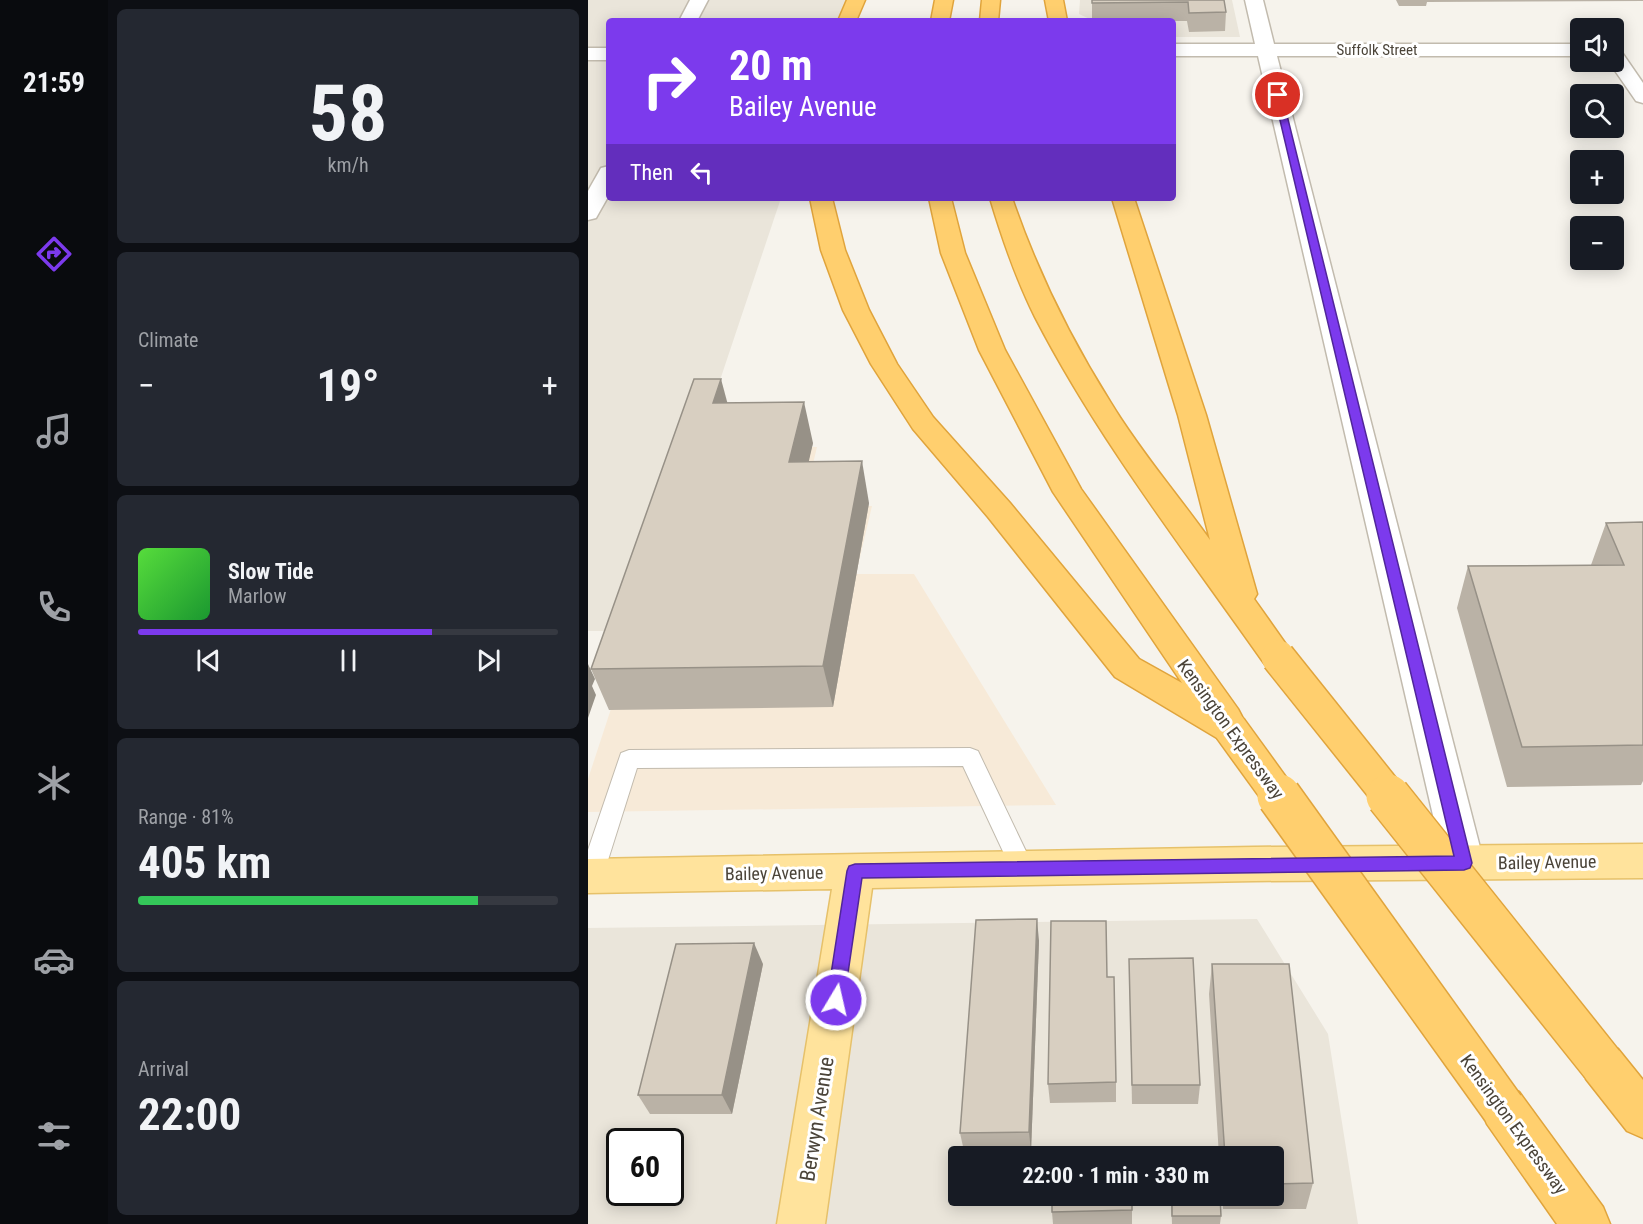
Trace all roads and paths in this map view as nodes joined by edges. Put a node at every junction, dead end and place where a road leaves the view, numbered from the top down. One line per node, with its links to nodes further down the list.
1 (699, 0): 5 (street)
2 (856, 0): 6 (highway)
3 (1054, 0): 7 (highway)
4 (1254, 0): 8 (street)
5 (690, 18)
6 (848, 18)
7 (1057, 18)
8 (1267, 49): 9 (street, Suffolk Street); 10 (street, Suffolk Street); 24 (street)
9 (1176, 50)
10 (1570, 50)
11 (588, 54): 12 (street)
12 (606, 54)
13 (1624, 69): 14 (street)
14 (1643, 97)
15 (606, 179): 20 (street)
16 (822, 201): 22 (highway)
17 (941, 201): 22 (highway, Kensington Expressway)
18 (1002, 201): 21 (highway)
19 (1124, 201): 21 (highway)
20 (588, 213)
21 (1246, 616): 28 (highway, bridge)
22 (1230, 728): 30 (highway, Kensington Expressway, bridge)
23 (1643, 861): 24 (main road, Bailey Avenue)
24 (1464, 863): 25 (main road, Bailey Avenue)
25 (1022, 868): 26 (main road, Bailey Avenue); 27 (lane)
26 (855, 871): 27 (main road, Bailey Avenue); 29 (main road, Berwyn Avenue)
27 (590, 876)
28 (1643, 1115)
29 (801, 1224)
30 (1586, 1224)

